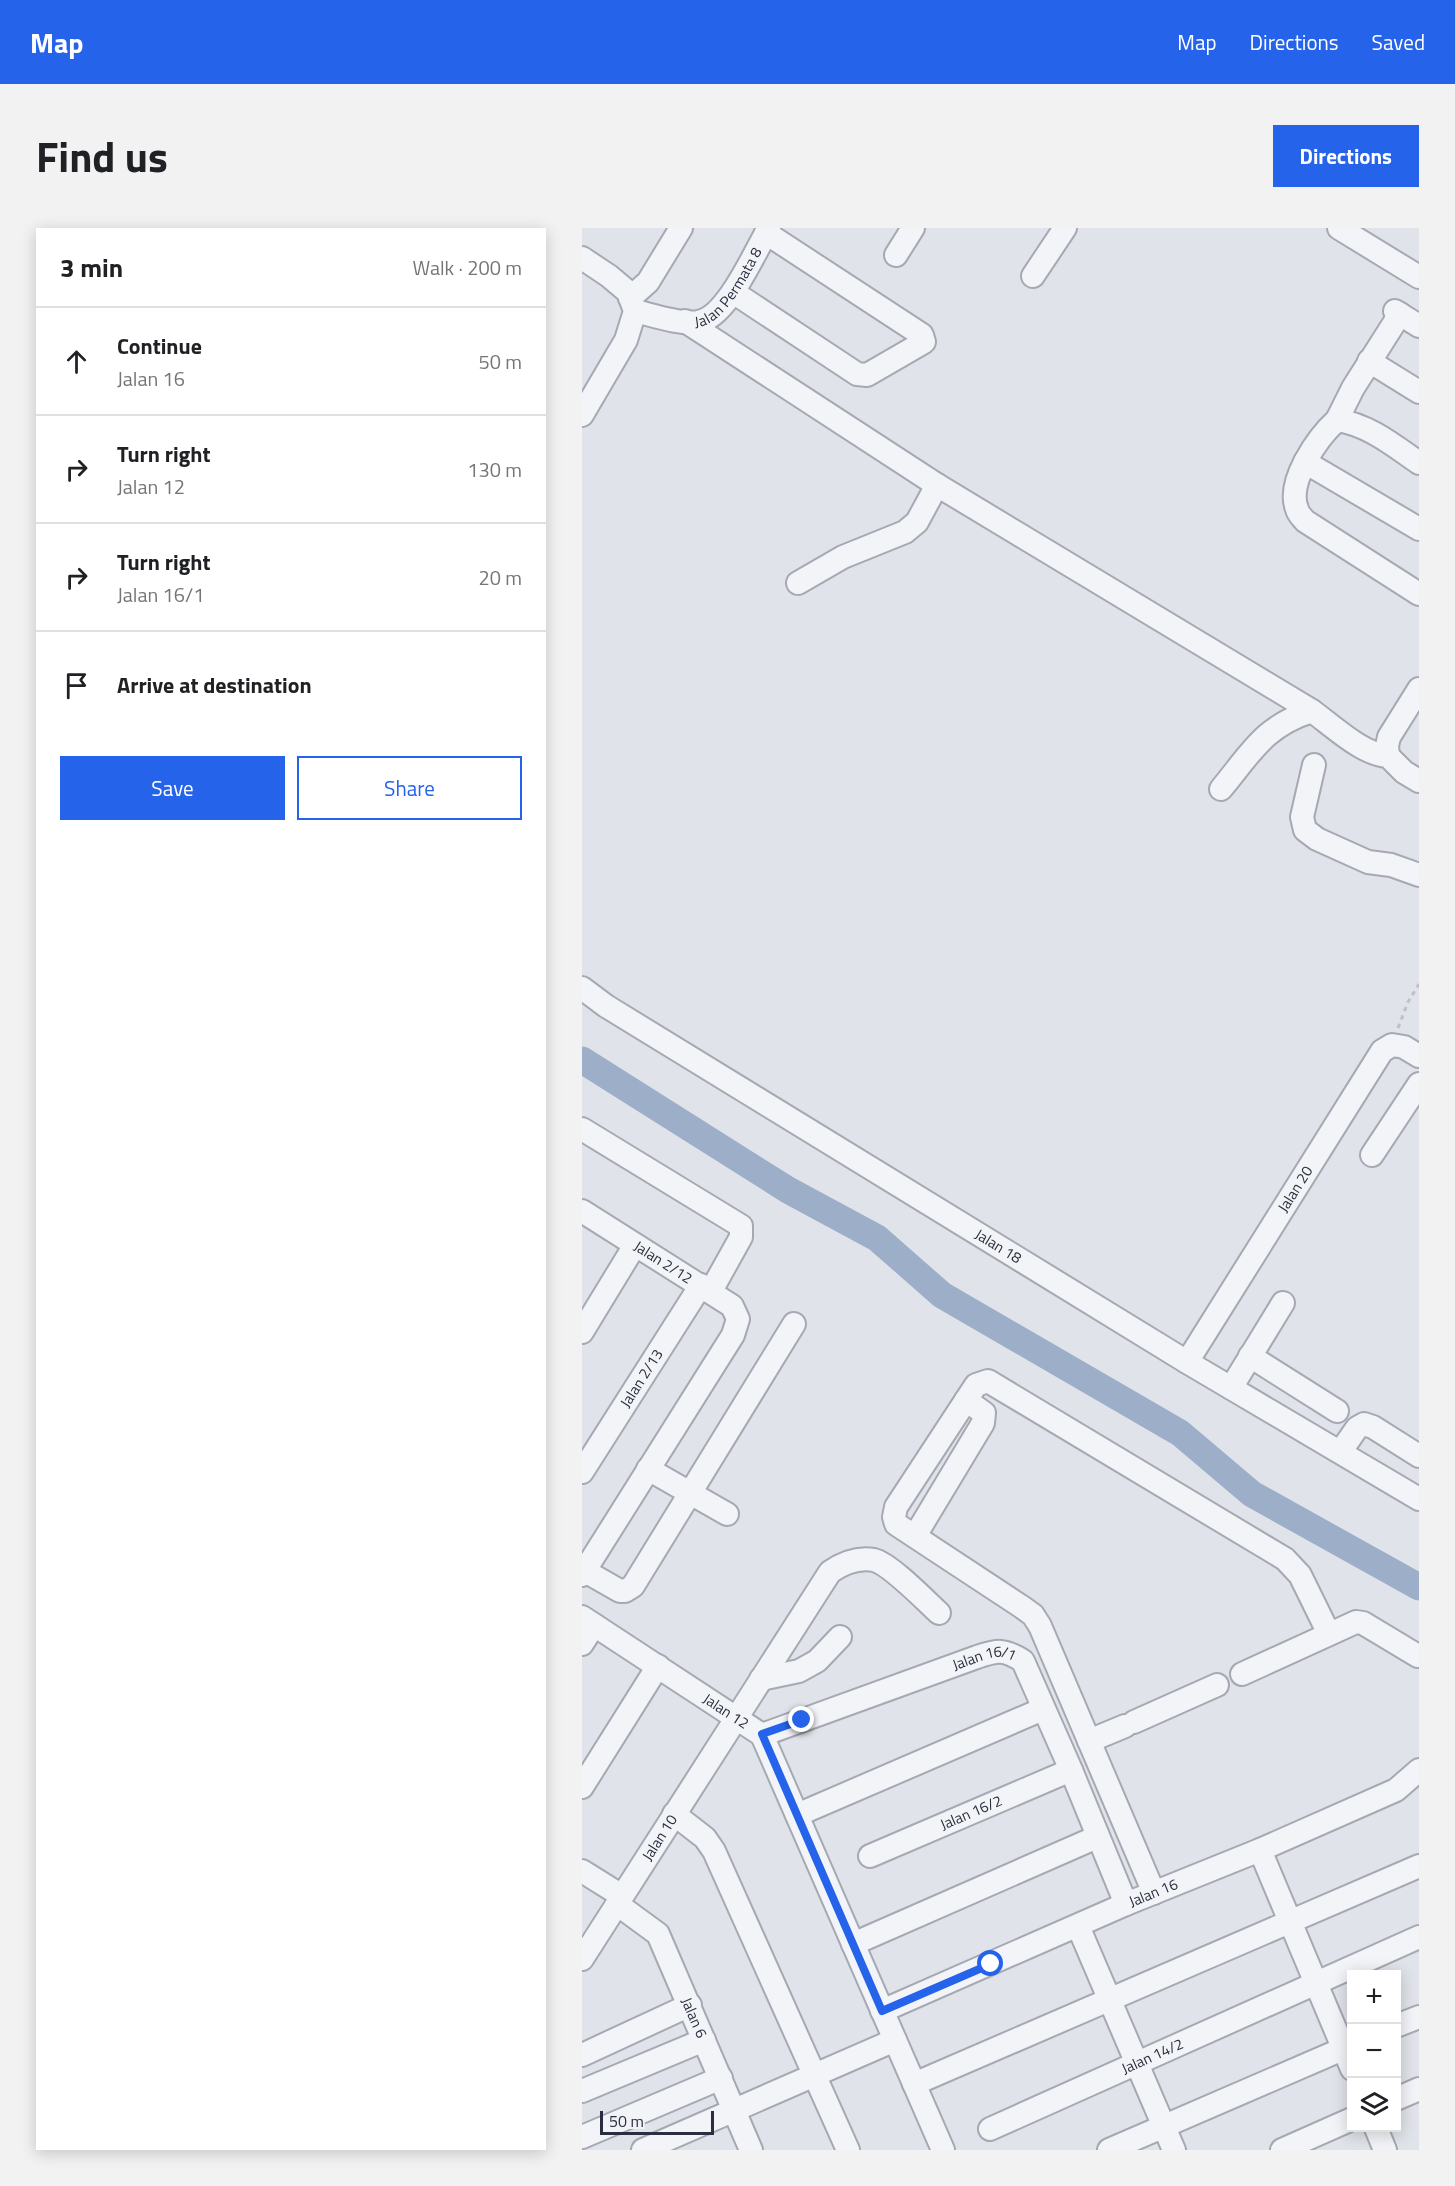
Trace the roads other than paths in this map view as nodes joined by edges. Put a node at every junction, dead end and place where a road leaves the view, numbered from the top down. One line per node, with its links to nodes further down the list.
1 (681, 228): 11 (street)
2 (914, 228): 6 (street)
3 (1065, 228): 8 (street)
4 (1340, 228): 9 (street)
5 (768, 230): 10 (street, Jalan Permata 8); 10 (street)
6 (896, 255)
7 (582, 258): 11 (street)
8 (1033, 276)
9 (1419, 277)
10 (733, 292): 12 (street, Jalan Permata 8)
11 (632, 305): 12 (street, Jalan Permata 8); 16 (street)
12 (685, 321): 20 (street)
13 (1419, 326): 14 (street)
14 (1370, 362): 15 (street); 17 (street)
15 (1419, 392)
16 (582, 416)
17 (1337, 420): 18 (street); 19 (street)
18 (1305, 462): 21 (street); 23 (street)
19 (1419, 463)
20 (937, 485): 22 (street); 25 (street)
21 (1419, 529)
22 (798, 583)
23 (1419, 594)
24 (1419, 689): 26 (street)
25 (1312, 711): 26 (street); 29 (street)
26 (1388, 756): 28 (street)
27 (1314, 765): 30 (street)
28 (1419, 781)
29 (1221, 789)
30 (1419, 875)
31 (582, 988): 43 (street, Jalan 18)
32 (1419, 1056): 43 (street, Jalan 20)
33 (1418, 1086): 35 (street)
34 (582, 1129): 38 (street, Jalan 2/13)
35 (1372, 1155)
36 (583, 1214): 37 (street, Jalan 2/12)
37 (635, 1245): 38 (street, Jalan 2/12); 41 (street)
38 (706, 1288): 49 (street, Jalan 2/12); 50 (street, Jalan 2/13)
39 (1283, 1303): 42 (street)
40 (794, 1324): 51 (street)
41 (582, 1332)
42 (1250, 1356): 44 (street); 46 (street)
43 (1187, 1362): 44 (street, Jalan 18)
44 (1231, 1388): 47 (street, Jalan 18)
45 (966, 1400): 54 (street); 54 (street); 58 (street)
46 (1337, 1411)
47 (1341, 1452): 48 (street); 52 (street, Jalan 18)
48 (1419, 1456)
49 (648, 1469): 51 (street); 55 (street)
50 (582, 1472)
51 (690, 1493): 53 (street); 55 (street)
52 (1419, 1499)
53 (727, 1514)
54 (915, 1536): 68 (street)
55 (584, 1568)
56 (939, 1613): 63 (street, Jalan 10)
57 (586, 1628): 61 (street, Jalan 12)
58 (1329, 1634): 60 (street); 62 (street)
59 (840, 1637): 63 (street)
60 (1418, 1656)
61 (658, 1666): 66 (street, Jalan 12); 71 (street)
62 (1242, 1674)
63 (761, 1679): 66 (street, Jalan 10)
64 (1217, 1685): 68 (street)
65 (1043, 1709): 67 (street, Jalan 16/1); 69 (street, Jalan 16/1); 73 (street)
66 (737, 1718): 67 (street, Jalan 12); 72 (street, Jalan 10)
67 (762, 1734): 73 (street, Jalan 12)
68 (1089, 1741): 79 (street)
69 (1071, 1770): 74 (street, Jalan 16/1); 76 (street, Jalan 16/2)
70 (1419, 1770): 75 (street, Jalan 16)
71 (582, 1787)
72 (674, 1814): 80 (street, Jalan 10); 98 (street)
73 (797, 1815): 85 (street, Jalan 12)
74 (1097, 1837): 81 (street, Jalan 16/1); 85 (street)
75 (1260, 1851): 79 (street, Jalan 16); 82 (street)
76 (870, 1856)
77 (1419, 1866): 82 (street)
78 (582, 1871): 80 (street, Jalan 6)
79 (1154, 1893): 81 (street, Jalan 16)
80 (620, 1900): 86 (street, Jalan 10); 89 (street, Jalan 6)
81 (1126, 1904): 83 (street, Jalan 16)
82 (1290, 1922): 87 (street); 88 (street)
83 (1078, 1926): 88 (street); 90 (street, Jalan 16)
84 (1419, 1937): 87 (street, Jalan 14/2)
85 (853, 1944): 90 (street, Jalan 12)
86 (582, 1959)
87 (1316, 1983): 95 (street); 97 (street, Jalan 14/2)
88 (1111, 2000): 97 (street); 100 (street)
89 (690, 2005): 93 (street, Jalan 6); 96 (street)
90 (882, 2011): 94 (street, Jalan 12)
91 (1419, 2017): 92 (street)
92 (1401, 2024)
93 (704, 2040): 99 (street, Jalan 6); 102 (street)
94 (894, 2040): 98 (street); 100 (street, Jalan 12)
95 (1347, 2047): 106 (street)
96 (582, 2055)
97 (1138, 2063): 106 (street); 107 (street, Jalan 14/2)
98 (815, 2074): 104 (street); 112 (street)
99 (721, 2078): 104 (street, Jalan 6); 109 (street)
100 (914, 2084): 113 (street, Jalan 12)
101 (1419, 2089): 103 (street)
102 (582, 2091)
103 (1401, 2097)
104 (734, 2110): 110 (street); 111 (street, Jalan 6)
105 (1347, 2121): 116 (street)
106 (1164, 2126): 114 (street); 115 (street)
107 (990, 2129)
108 (1378, 2132): 117 (street)
109 (582, 2137)
110 (644, 2150)
111 (751, 2150)
112 (848, 2150)
113 (943, 2150)
114 (1109, 2150)
115 (1174, 2150)
116 (1282, 2150)
117 (1385, 2150)

